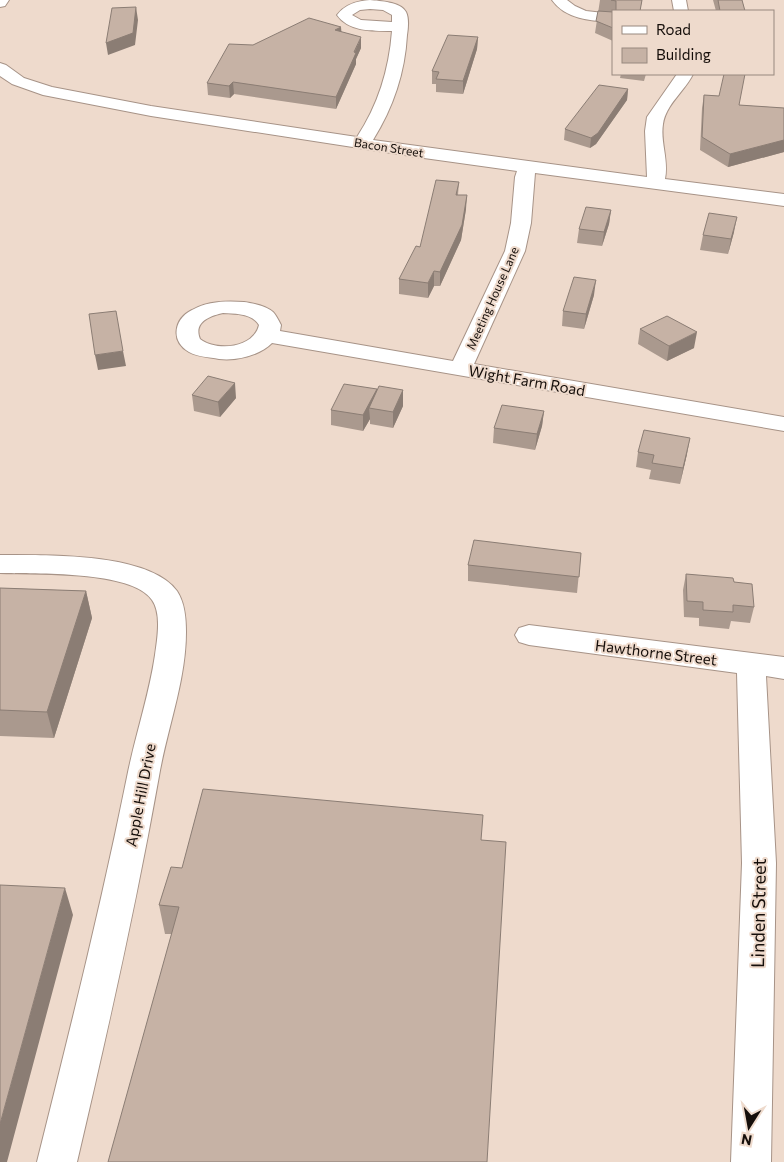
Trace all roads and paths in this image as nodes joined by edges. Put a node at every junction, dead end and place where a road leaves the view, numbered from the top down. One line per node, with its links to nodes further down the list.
1 (2, 0): 3 (street)
2 (559, 0): 4 (street)
3 (0, 3)
4 (612, 18)
5 (400, 27): 8 (street)
6 (0, 68): 8 (street, Bacon Street)
7 (684, 75): 10 (street)
8 (362, 143): 9 (street, Bacon Street)
9 (528, 167): 10 (street, Bacon Street); 13 (street, Meeting House Lane)
10 (655, 183): 11 (street, Bacon Street)
11 (784, 200)
12 (269, 336): 13 (street, Wight Farm Road)
13 (460, 369): 14 (street, Wight Farm Road)
14 (784, 424)
15 (0, 564): 19 (street, Apple Hill Drive)
16 (529, 635): 17 (street, Hawthorne Street)
17 (751, 664): 18 (street, Hawthorne Street); 20 (street, Linden Street)
18 (784, 668)
19 (57, 1162)
20 (751, 1162)

